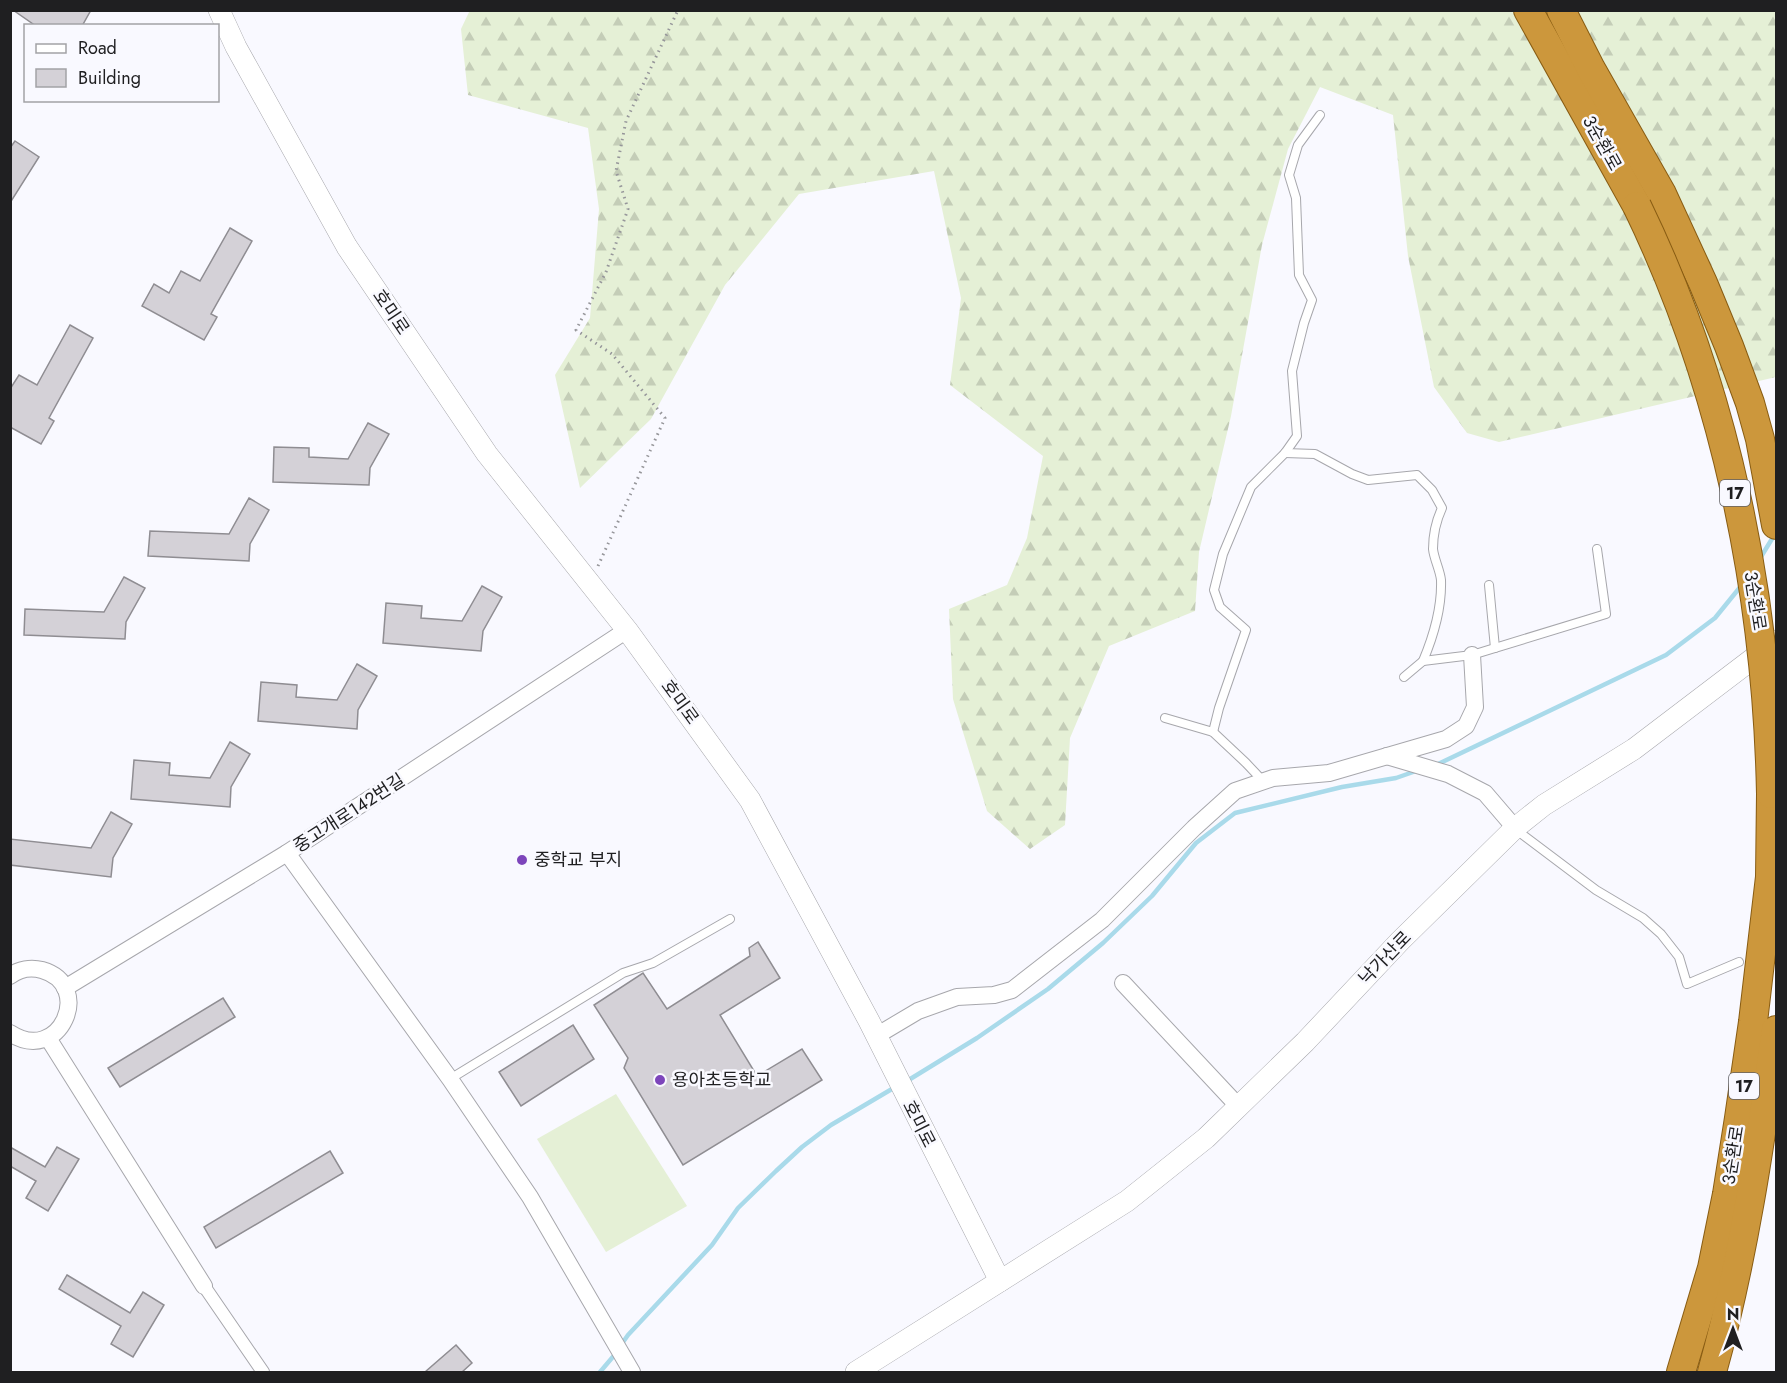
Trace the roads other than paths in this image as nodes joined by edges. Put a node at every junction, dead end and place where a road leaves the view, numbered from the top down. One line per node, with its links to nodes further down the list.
1 (219, 10): 10 (street, 호미로)
2 (1528, 10): 5 (highway, 3순환로 / 17)
3 (1561, 10): 5 (highway, 3순환로 / 17)
4 (1320, 115): 6 (lane)
5 (1649, 200): 7 (highway, 3순환로 / 17); 38 (highway, 3순환로 / 17, bridge)
6 (1285, 453): 14 (lane); 17 (lane)
7 (1776, 525)
8 (1597, 549): 12 (lane)
9 (1489, 585): 12 (lane)
10 (627, 630): 21 (street, 중고개로142번길); 29 (street, 호미로)
11 (1776, 641): 20 (street, 낙가산로)
12 (1496, 648): 13 (lane)
13 (1472, 655): 14 (lane); 18 (street)
14 (1423, 661): 15 (lane)
15 (1404, 677)
16 (1164, 718): 17 (lane)
17 (1213, 732): 19 (lane)
18 (1388, 756): 19 (street); 20 (street)
19 (1263, 782): 29 (street)
20 (1515, 828): 23 (lane); 32 (street, 낙가산로)
21 (287, 853): 26 (street, 중고개로142번길); 31 (street)
22 (730, 919): 31 (lane)
23 (1739, 962)
24 (12, 973): 26 (street)
25 (1123, 983): 32 (street)
26 (65, 988): 30 (street)
27 (1776, 1030): 39 (highway, 3순환로 / 17)
28 (10, 1033): 30 (street)
29 (876, 1036): 33 (street, 호미로)
30 (48, 1038): 34 (street)
31 (450, 1079): 35 (street)
32 (1239, 1107): 33 (street, 낙가산로)
33 (1000, 1281): 37 (street)
34 (204, 1286): 36 (street)
35 (628, 1365)
36 (263, 1372)
37 (856, 1372)
38 (1681, 1372)
39 (1712, 1372)

